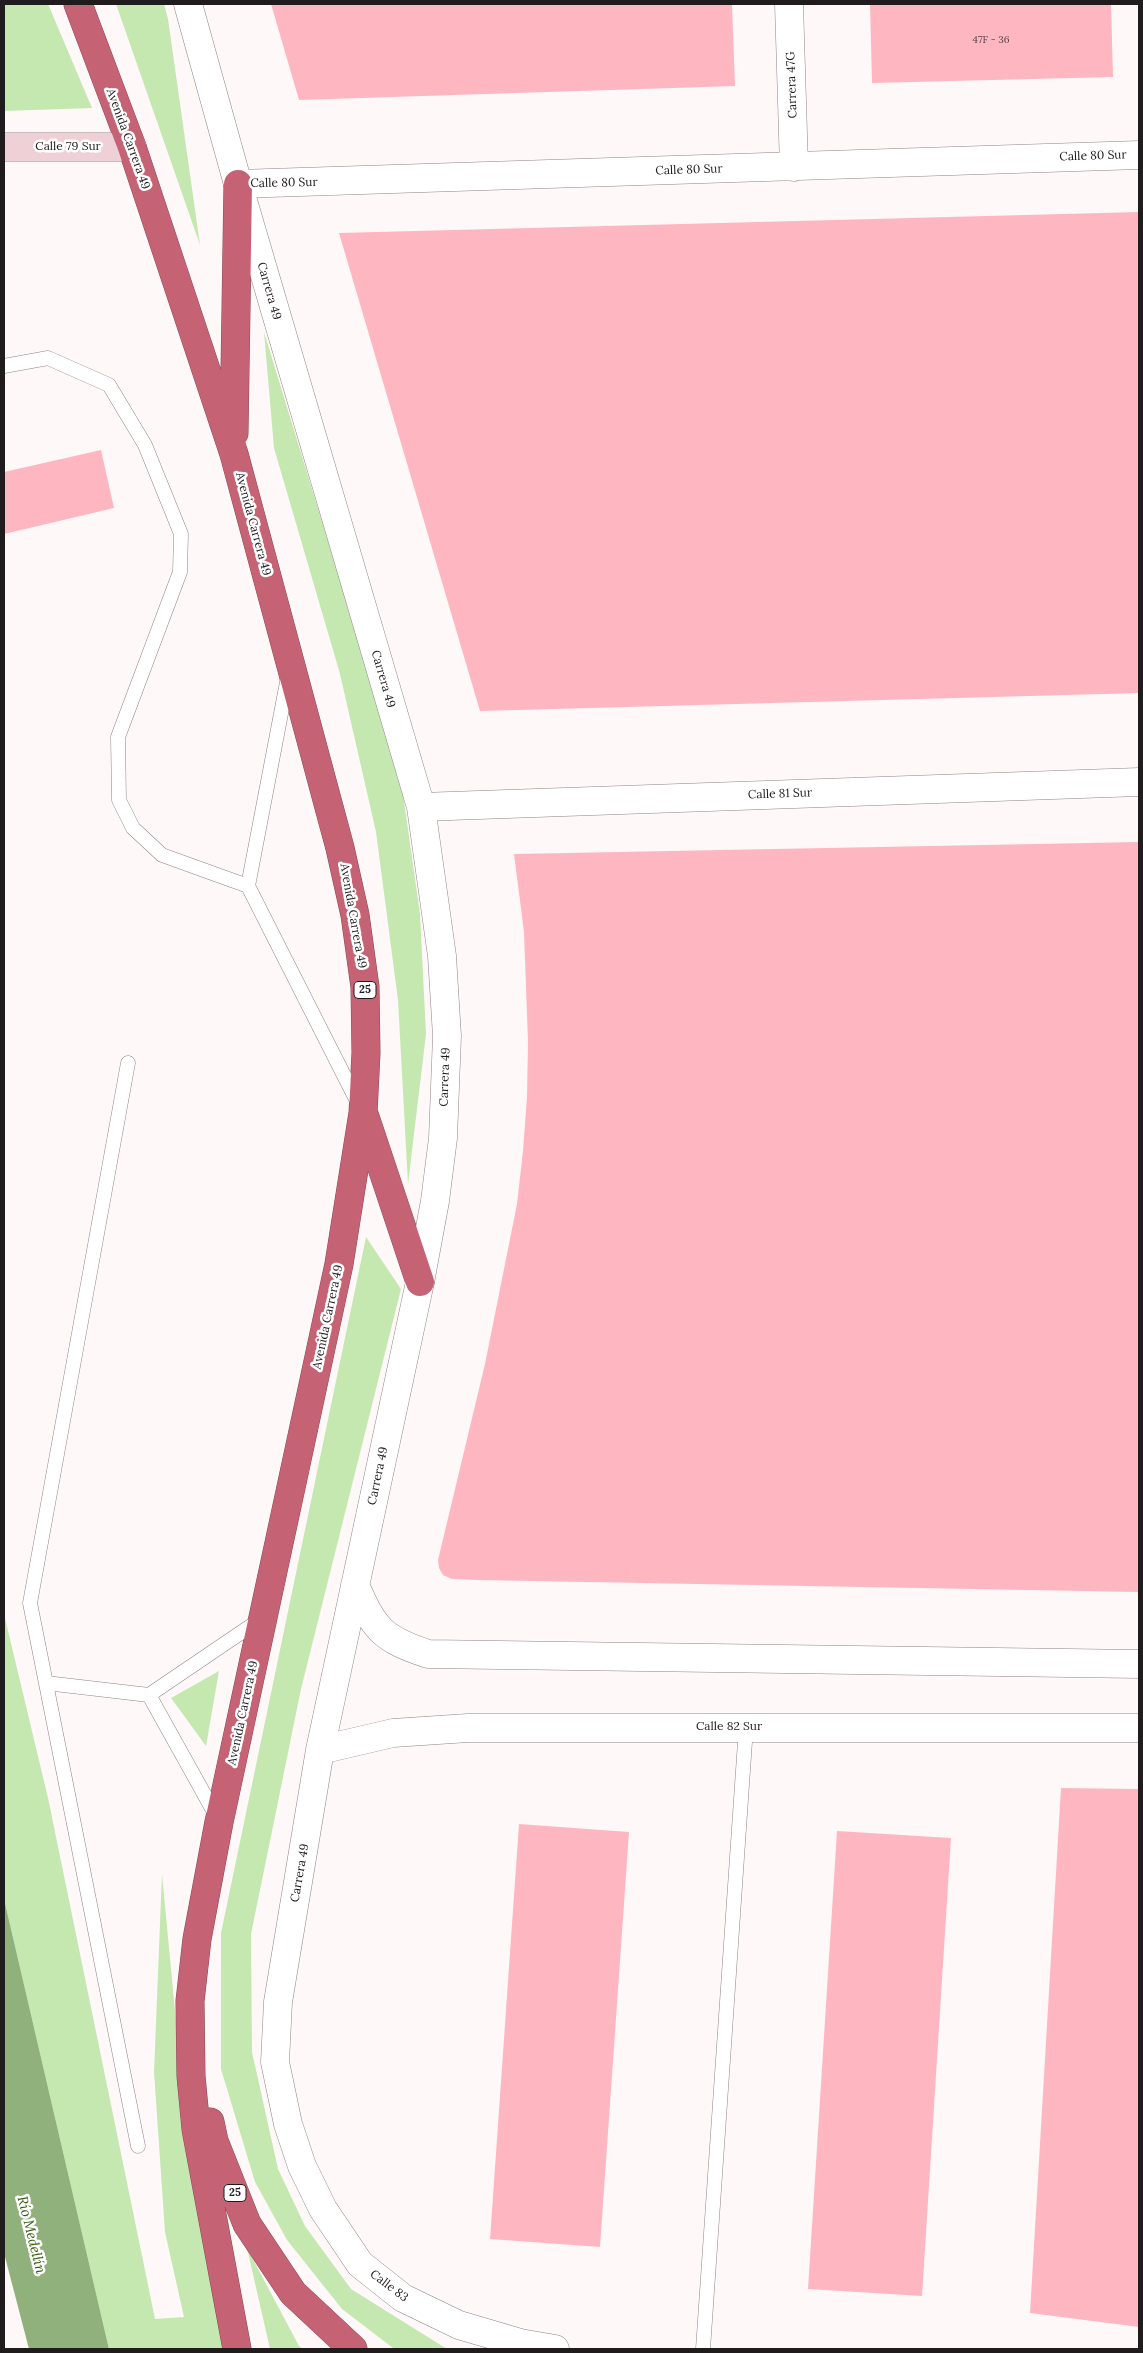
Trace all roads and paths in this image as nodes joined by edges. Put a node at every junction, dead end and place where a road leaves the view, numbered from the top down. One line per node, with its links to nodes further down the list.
1 (78, 4): 5 (highway, Avenida Carrera 49 / 25)
2 (188, 4): 8 (street, Carrera 49)
3 (789, 4): 7 (street, Carrera 47G)
4 (4, 147): 5 (street, Calle 79 Sur)
5 (132, 147): 10 (highway, Avenida Carrera 49 / 25)
6 (1139, 155): 7 (street, Calle 80 Sur)
7 (794, 167): 8 (street, Calle 80 Sur)
8 (238, 184): 10 (highway); 13 (street, Carrera 49)
9 (4, 366): 14 (lane)
10 (234, 454): 11 (highway, Avenida Carrera 49 / 25)
11 (291, 664): 14 (lane); 16 (highway, Avenida Carrera 49 / 25)
12 (1139, 782): 13 (street, Calle 81 Sur)
13 (421, 807): 17 (street, Carrera 49)
14 (248, 886): 16 (lane)
15 (128, 1063): 21 (lane)
16 (363, 1113): 17 (highway); 19 (highway, Avenida Carrera 49 / 25)
17 (420, 1282): 18 (street, Carrera 49)
18 (355, 1585): 20 (street); 25 (street, Carrera 49)
19 (263, 1617): 22 (lane); 26 (highway, Avenida Carrera 49 / 25)
20 (1139, 1664)
21 (46, 1683): 22 (lane); 28 (lane)
22 (149, 1695): 26 (lane)
23 (746, 1727): 24 (street, Calle 82 Sur); 25 (street, Calle 82 Sur); 33 (lane)
24 (1139, 1728)
25 (320, 1750): 29 (street, Carrera 49)
26 (220, 1822): 27 (highway, Avenida Carrera 49 / 25)
27 (190, 2001): 30 (highway); 31 (highway, 25)
28 (138, 2146)
29 (302, 2166): 32 (street, Calle 83)
30 (237, 2349)
31 (353, 2349)
32 (555, 2349)
33 (703, 2349)

